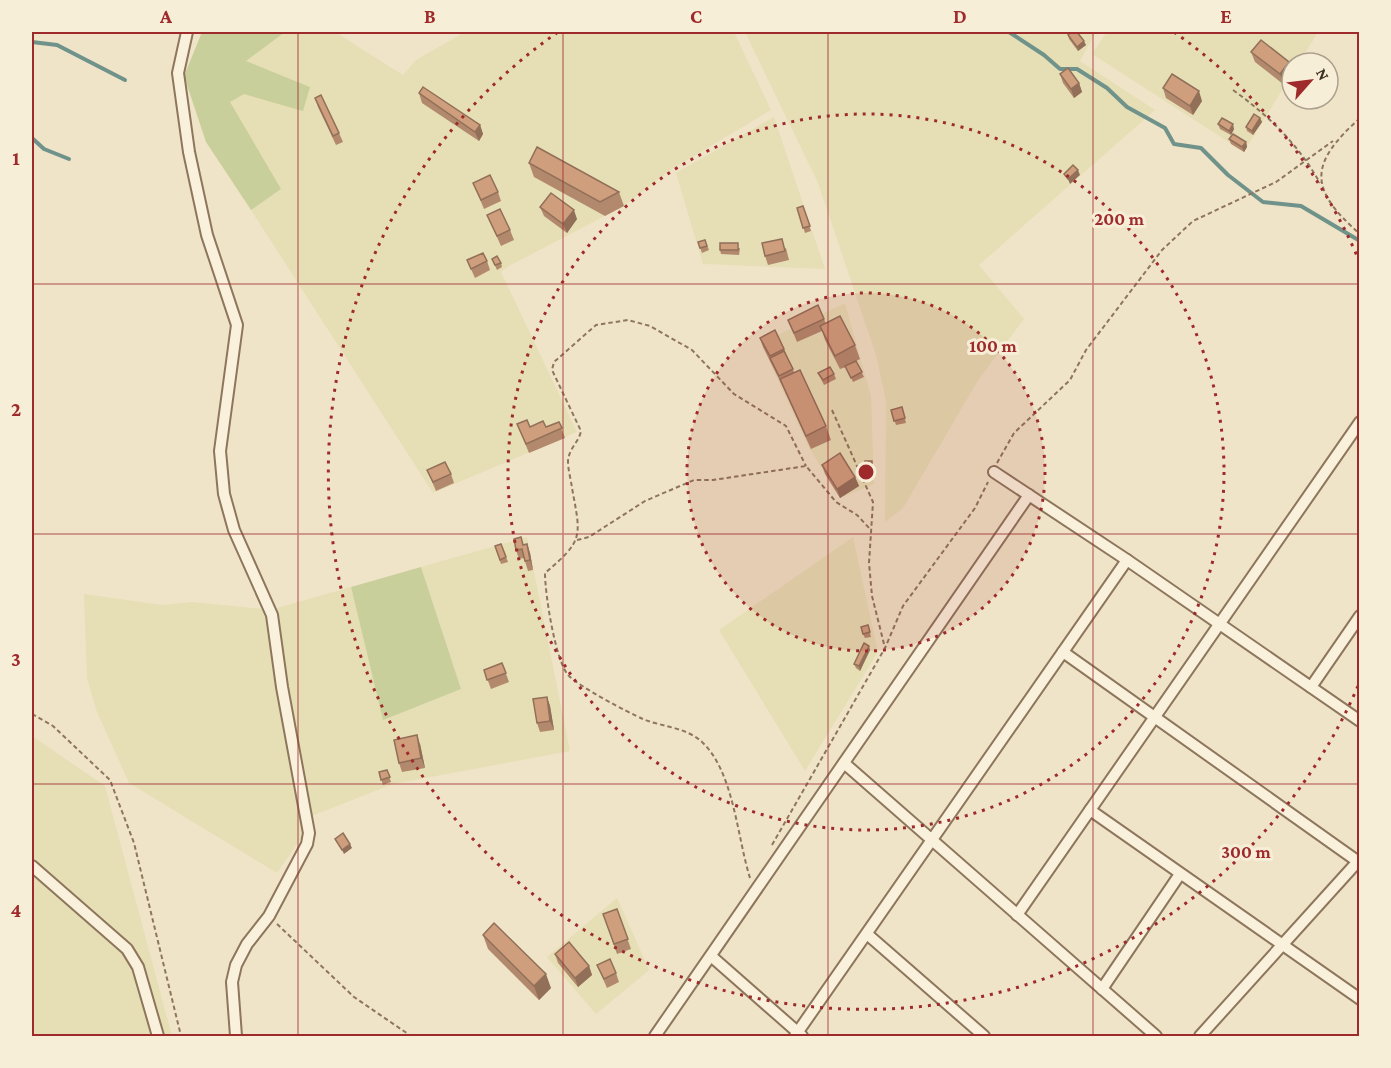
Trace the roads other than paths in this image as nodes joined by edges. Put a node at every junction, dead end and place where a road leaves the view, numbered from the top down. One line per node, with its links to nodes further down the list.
1 (187, 32): 26 (street)
2 (1359, 422): 7 (street)
3 (994, 472): 4 (street)
4 (1029, 495): 5 (street); 12 (street)
5 (1127, 560): 7 (street); 8 (street)
6 (1359, 616): 9 (street)
7 (1219, 624): 9 (street); 10 (street)
8 (1063, 652): 10 (street); 14 (street)
9 (1311, 687): 11 (street)
10 (1155, 717): 13 (street); 15 (street)
11 (1359, 721)
12 (844, 763): 14 (street); 21 (street)
13 (1090, 810): 17 (street); 18 (street)
14 (932, 840): 18 (street); 19 (street)
15 (1359, 861): 20 (street)
16 (32, 866): 25 (street)
17 (1180, 874): 20 (street); 22 (street)
18 (1017, 915): 22 (street)
19 (867, 934): 24 (street); 28 (street)
20 (1282, 945): 23 (street); 30 (street)
21 (711, 956): 24 (street); 27 (street)
22 (1102, 990): 29 (street)
23 (1359, 999)
24 (798, 1035)
25 (158, 1036)
26 (236, 1036)
27 (655, 1036)
28 (984, 1036)
29 (1155, 1036)
30 (1200, 1036)

